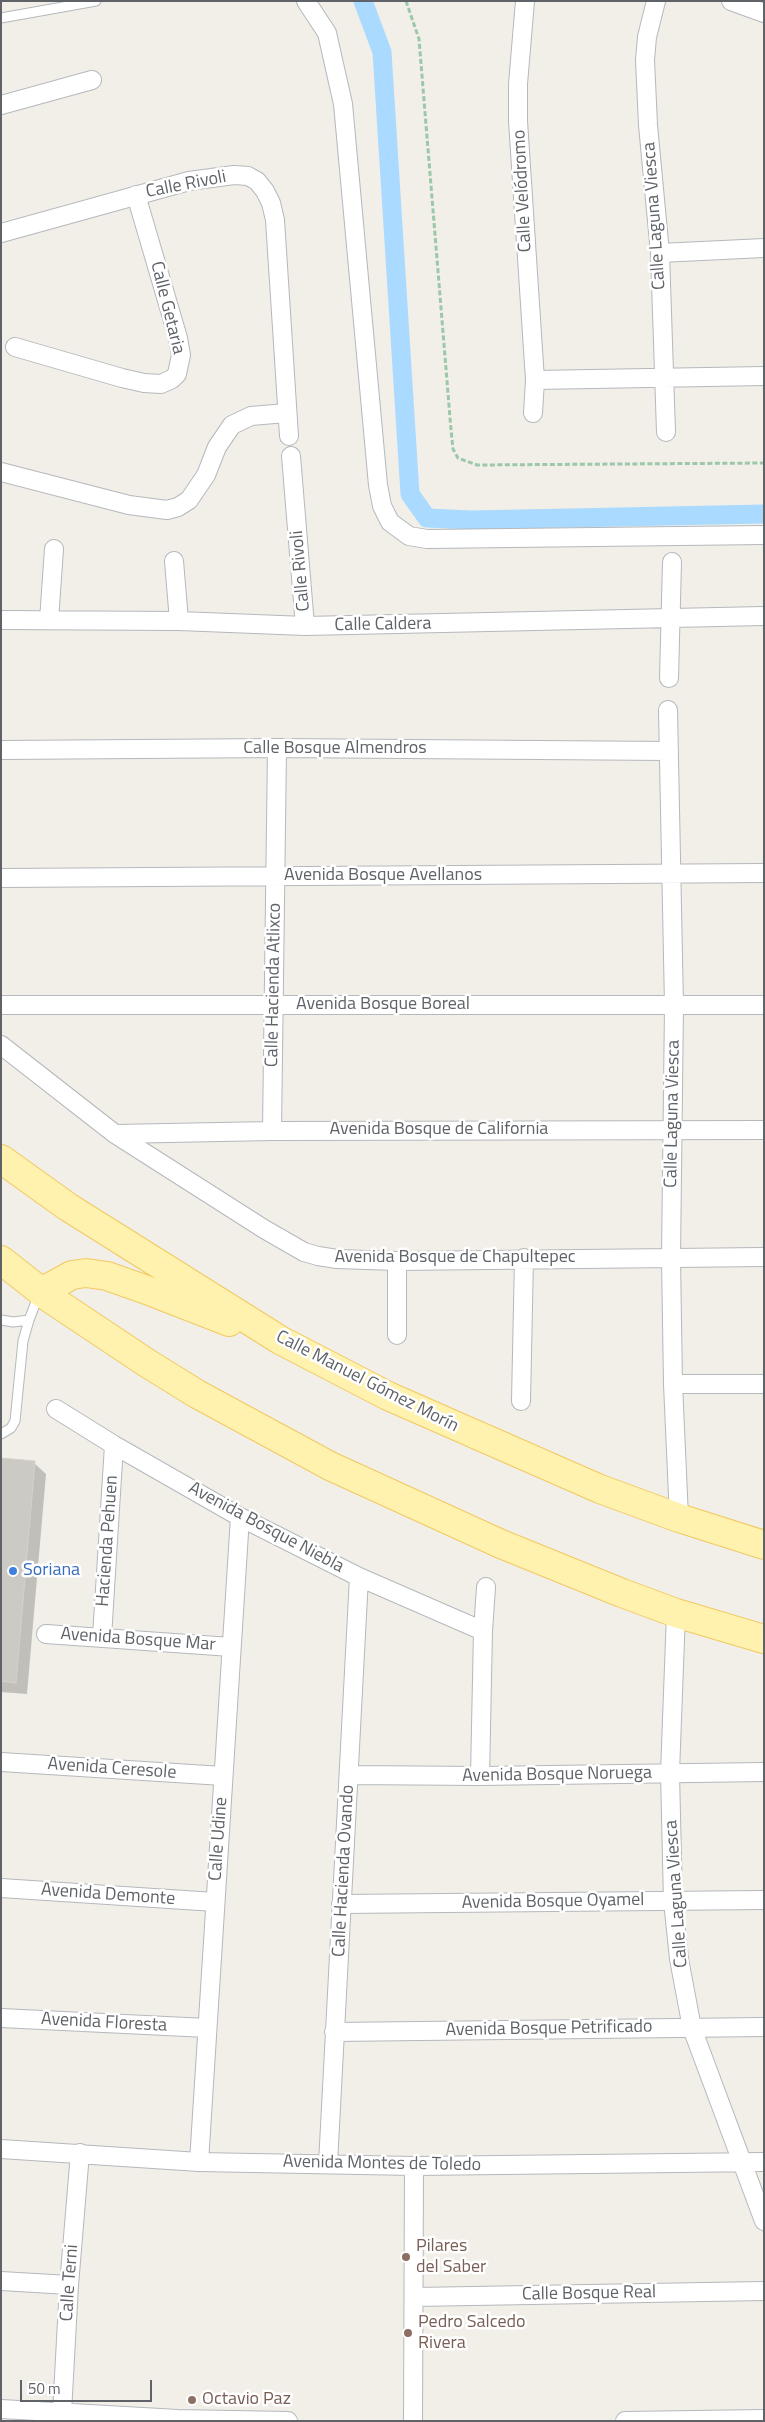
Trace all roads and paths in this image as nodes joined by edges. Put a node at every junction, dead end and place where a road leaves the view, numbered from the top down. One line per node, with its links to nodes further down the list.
1 (96, 1): 8 (lane)
2 (306, 1): 26 (street)
3 (406, 1): 24 (path)
4 (525, 1): 18 (street, Calle Velódromo)
5 (656, 1): 14 (street, Calle Laguna Viesca)
6 (731, 1): 7 (street)
7 (764, 13)
8 (1, 18)
9 (92, 80): 10 (street)
10 (1, 105)
11 (136, 195): 12 (street, Calle Rivoli); 15 (street, Calle Getaria); 19 (street, Calle Rivoli)
12 (1, 232)
13 (764, 248): 14 (street)
14 (660, 253): 17 (street, Calle Laguna Viesca)
15 (15, 347)
16 (764, 376): 17 (street)
17 (664, 379): 18 (street); 21 (street, Calle Laguna Viesca)
18 (535, 380): 20 (street, Calle Velódromo)
19 (286, 413): 22 (street, Calle Rivoli); 25 (street)
20 (533, 413)
21 (666, 432)
22 (289, 436)
23 (291, 456): 35 (street, Calle Rivoli)
24 (764, 463)
25 (1, 472)
26 (764, 535)
27 (54, 549): 32 (street)
28 (174, 561): 34 (street)
29 (672, 562): 33 (street)
30 (764, 616): 33 (street, Calle Caldera)
31 (1, 620): 32 (street, Calle Caldera)
32 (50, 620): 34 (street, Calle Caldera)
33 (671, 620): 35 (street, Calle Caldera); 36 (street)
34 (179, 621): 35 (street, Calle Caldera)
35 (305, 626)
36 (669, 678)
37 (668, 710): 40 (street, Calle Laguna Viesca)
38 (277, 748): 39 (street, Calle Bosque Almendros); 40 (street, Calle Bosque Almendros); 43 (street, Calle Hacienda Atlixco)
39 (1, 750)
40 (669, 751): 42 (street, Calle Laguna Viesca)
41 (764, 873): 42 (street, Avenida Bosque Avellanos)
42 (672, 874): 43 (street, Avenida Bosque Avellanos); 48 (street, Calle Laguna Viesca)
43 (276, 877): 44 (street, Avenida Bosque Avellanos); 46 (street, Calle Hacienda Atlixco)
44 (1, 878)
45 (1, 1005): 46 (street, Avenida Bosque Boreal)
46 (274, 1005): 48 (street, Avenida Bosque Boreal); 52 (street, Calle Hacienda Atlixco)
47 (764, 1005): 48 (street, Avenida Bosque Boreal)
48 (674, 1006): 50 (street, Calle Laguna Viesca)
49 (1, 1045): 53 (street, Avenida Bosque de Chapultepec)
50 (674, 1129): 51 (street, Avenida Bosque de California); 52 (street, Avenida Bosque de California); 57 (street, Calle Laguna Viesca)
51 (764, 1130)
52 (272, 1131): 53 (street, Avenida Bosque de California)
53 (115, 1134): 59 (street, Avenida Bosque de Chapultepec)
54 (1, 1159): 64 (main road, Calle Manuel Gómez Morín)
55 (764, 1257): 57 (street, Avenida Bosque de Chapultepec)
56 (524, 1258): 57 (street, Avenida Bosque de Chapultepec); 59 (street, Avenida Bosque de Chapultepec); 67 (street)
57 (671, 1258): 65 (street, Calle Laguna Viesca)
58 (1, 1260): 60 (main road)
59 (397, 1261): 63 (street)
60 (41, 1292): 62 (lane); 64 (main road); 76 (main road)
61 (1, 1320): 62 (lane)
62 (29, 1320): 69 (lane)
63 (397, 1335)
64 (280, 1340): 72 (main road, Calle Manuel Gómez Morín)
65 (673, 1384): 66 (street); 72 (street, Calle Laguna Viesca)
66 (764, 1384)
67 (521, 1401)
68 (56, 1409): 70 (street, Avenida Bosque Niebla)
69 (1, 1434)
70 (114, 1445): 71 (street, Avenida Bosque Niebla); 79 (street, Hacienda Pehuen)
71 (240, 1517): 74 (street, Avenida Bosque Niebla); 81 (street, Calle Udine)
72 (679, 1518): 73 (main road, Calle Manuel Gómez Morín)
73 (764, 1545)
74 (359, 1577): 77 (street, Avenida Bosque Niebla); 85 (street, Calle Hacienda Ovando)
75 (486, 1587): 77 (street)
76 (676, 1613): 80 (main road); 84 (street, Calle Laguna Viesca)
77 (483, 1631): 87 (street)
78 (46, 1634): 79 (street, Avenida Bosque Mar)
79 (102, 1637): 81 (street, Avenida Bosque Mar)
80 (764, 1639)
81 (230, 1647): 86 (street, Calle Udine)
82 (1, 1762): 86 (street, Avenida Ceresole)
83 (764, 1772): 84 (street, Avenida Bosque Noruega)
84 (670, 1773): 87 (street, Avenida Bosque Noruega); 90 (street, Calle Laguna Viesca)
85 (350, 1775): 87 (street, Avenida Bosque Noruega); 92 (street, Calle Hacienda Ovando)
86 (223, 1776): 91 (street, Calle Udine)
87 (480, 1776)
88 (1, 1888): 91 (street, Avenida Demonte)
89 (764, 1900): 90 (street, Avenida Bosque Oyamel)
90 (674, 1901): 92 (street, Avenida Bosque Oyamel); 96 (street, Calle Laguna Viesca)
91 (215, 1902): 95 (street, Calle Udine)
92 (341, 1904): 97 (street, Calle Hacienda Ovando)
93 (1, 2018): 95 (street, Avenida Floresta)
94 (764, 2027): 96 (street, Avenida Bosque Petrificado)
95 (207, 2028): 100 (street, Calle Udine)
96 (692, 2028): 97 (street, Avenida Bosque Petrificado); 101 (street, Calle Laguna Viesca)
97 (334, 2032): 103 (street, Calle Hacienda Ovando)
98 (1, 2149): 99 (street, Avenida Montes de Toledo)
99 (80, 2153): 100 (street, Avenida Montes de Toledo); 107 (street, Calle Terni)
100 (199, 2162): 103 (street, Avenida Montes de Toledo)
101 (742, 2162): 102 (street, Avenida Montes de Toledo); 104 (street, Avenida Montes de Toledo); 105 (street, Calle Laguna Viesca)
102 (764, 2162)
103 (328, 2164): 104 (street, Avenida Montes de Toledo)
104 (414, 2166): 109 (street)
105 (764, 2221)
106 (1, 2281): 107 (street)
107 (69, 2285): 111 (street, Calle Terni)
108 (764, 2291): 109 (street, Calle Bosque Real)
109 (415, 2297): 115 (street)
110 (1, 2408): 111 (street)
111 (62, 2413): 113 (street)
112 (764, 2419): 116 (street)
113 (178, 2420): 114 (street)
114 (288, 2421)
115 (413, 2421)
116 (625, 2421)

